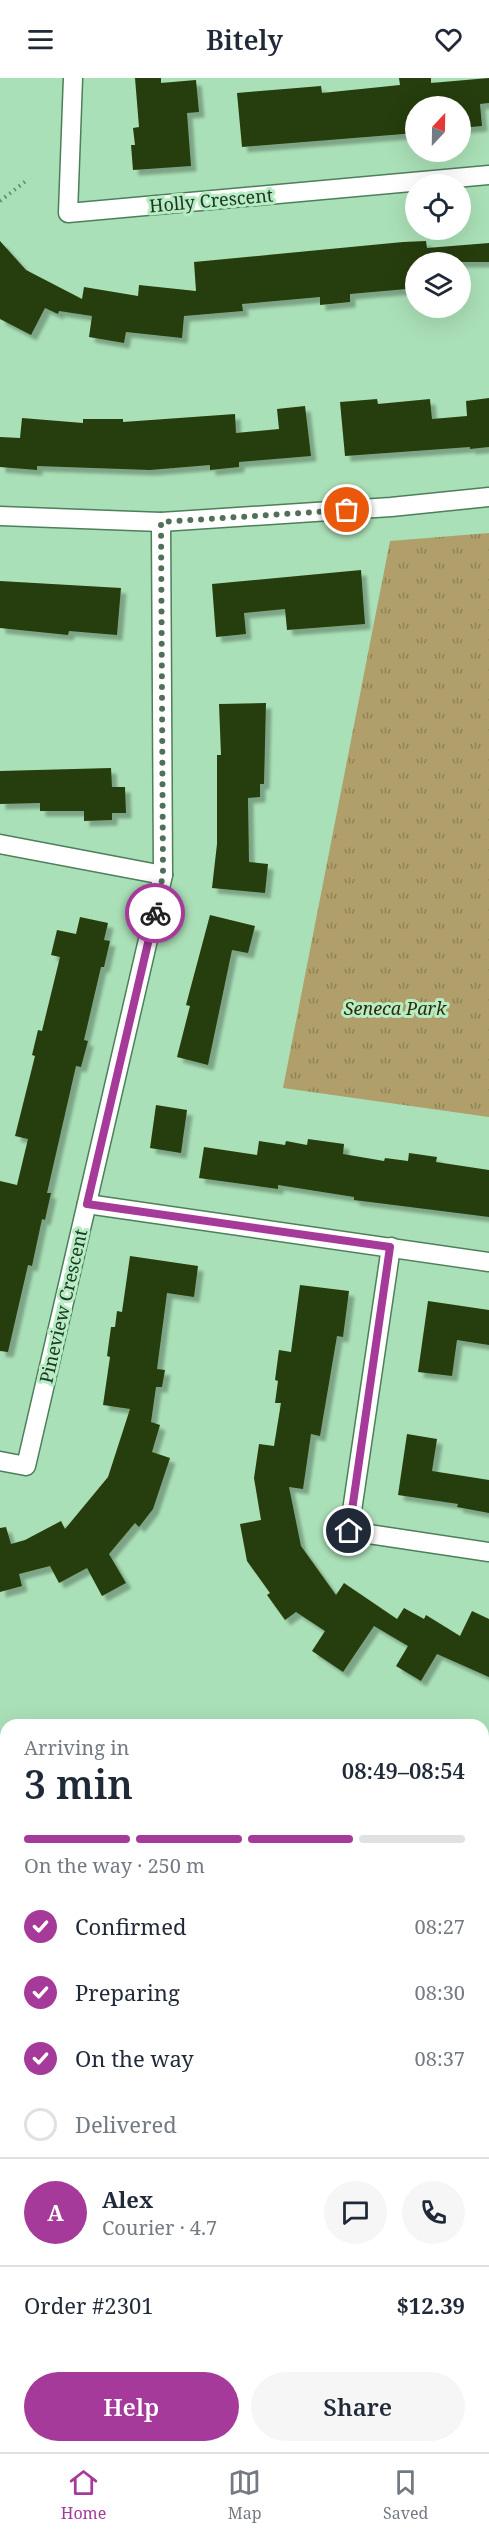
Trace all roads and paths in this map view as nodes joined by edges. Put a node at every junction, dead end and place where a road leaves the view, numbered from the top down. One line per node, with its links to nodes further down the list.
1 (73, 78): 2 (street, Holly Crescent)
2 (489, 175)
3 (26, 181): 4 (path)
4 (0, 201)
5 (489, 497): 7 (street)
6 (0, 516): 7 (street)
7 (161, 522): 9 (street, Pineview Crescent)
8 (0, 844): 9 (street)
9 (163, 875): 10 (street, Pineview Crescent)
10 (87, 1204): 11 (street); 13 (street, Pineview Crescent)
11 (390, 1247): 12 (street); 14 (street)
12 (489, 1262)
13 (0, 1461)
14 (489, 1552)

